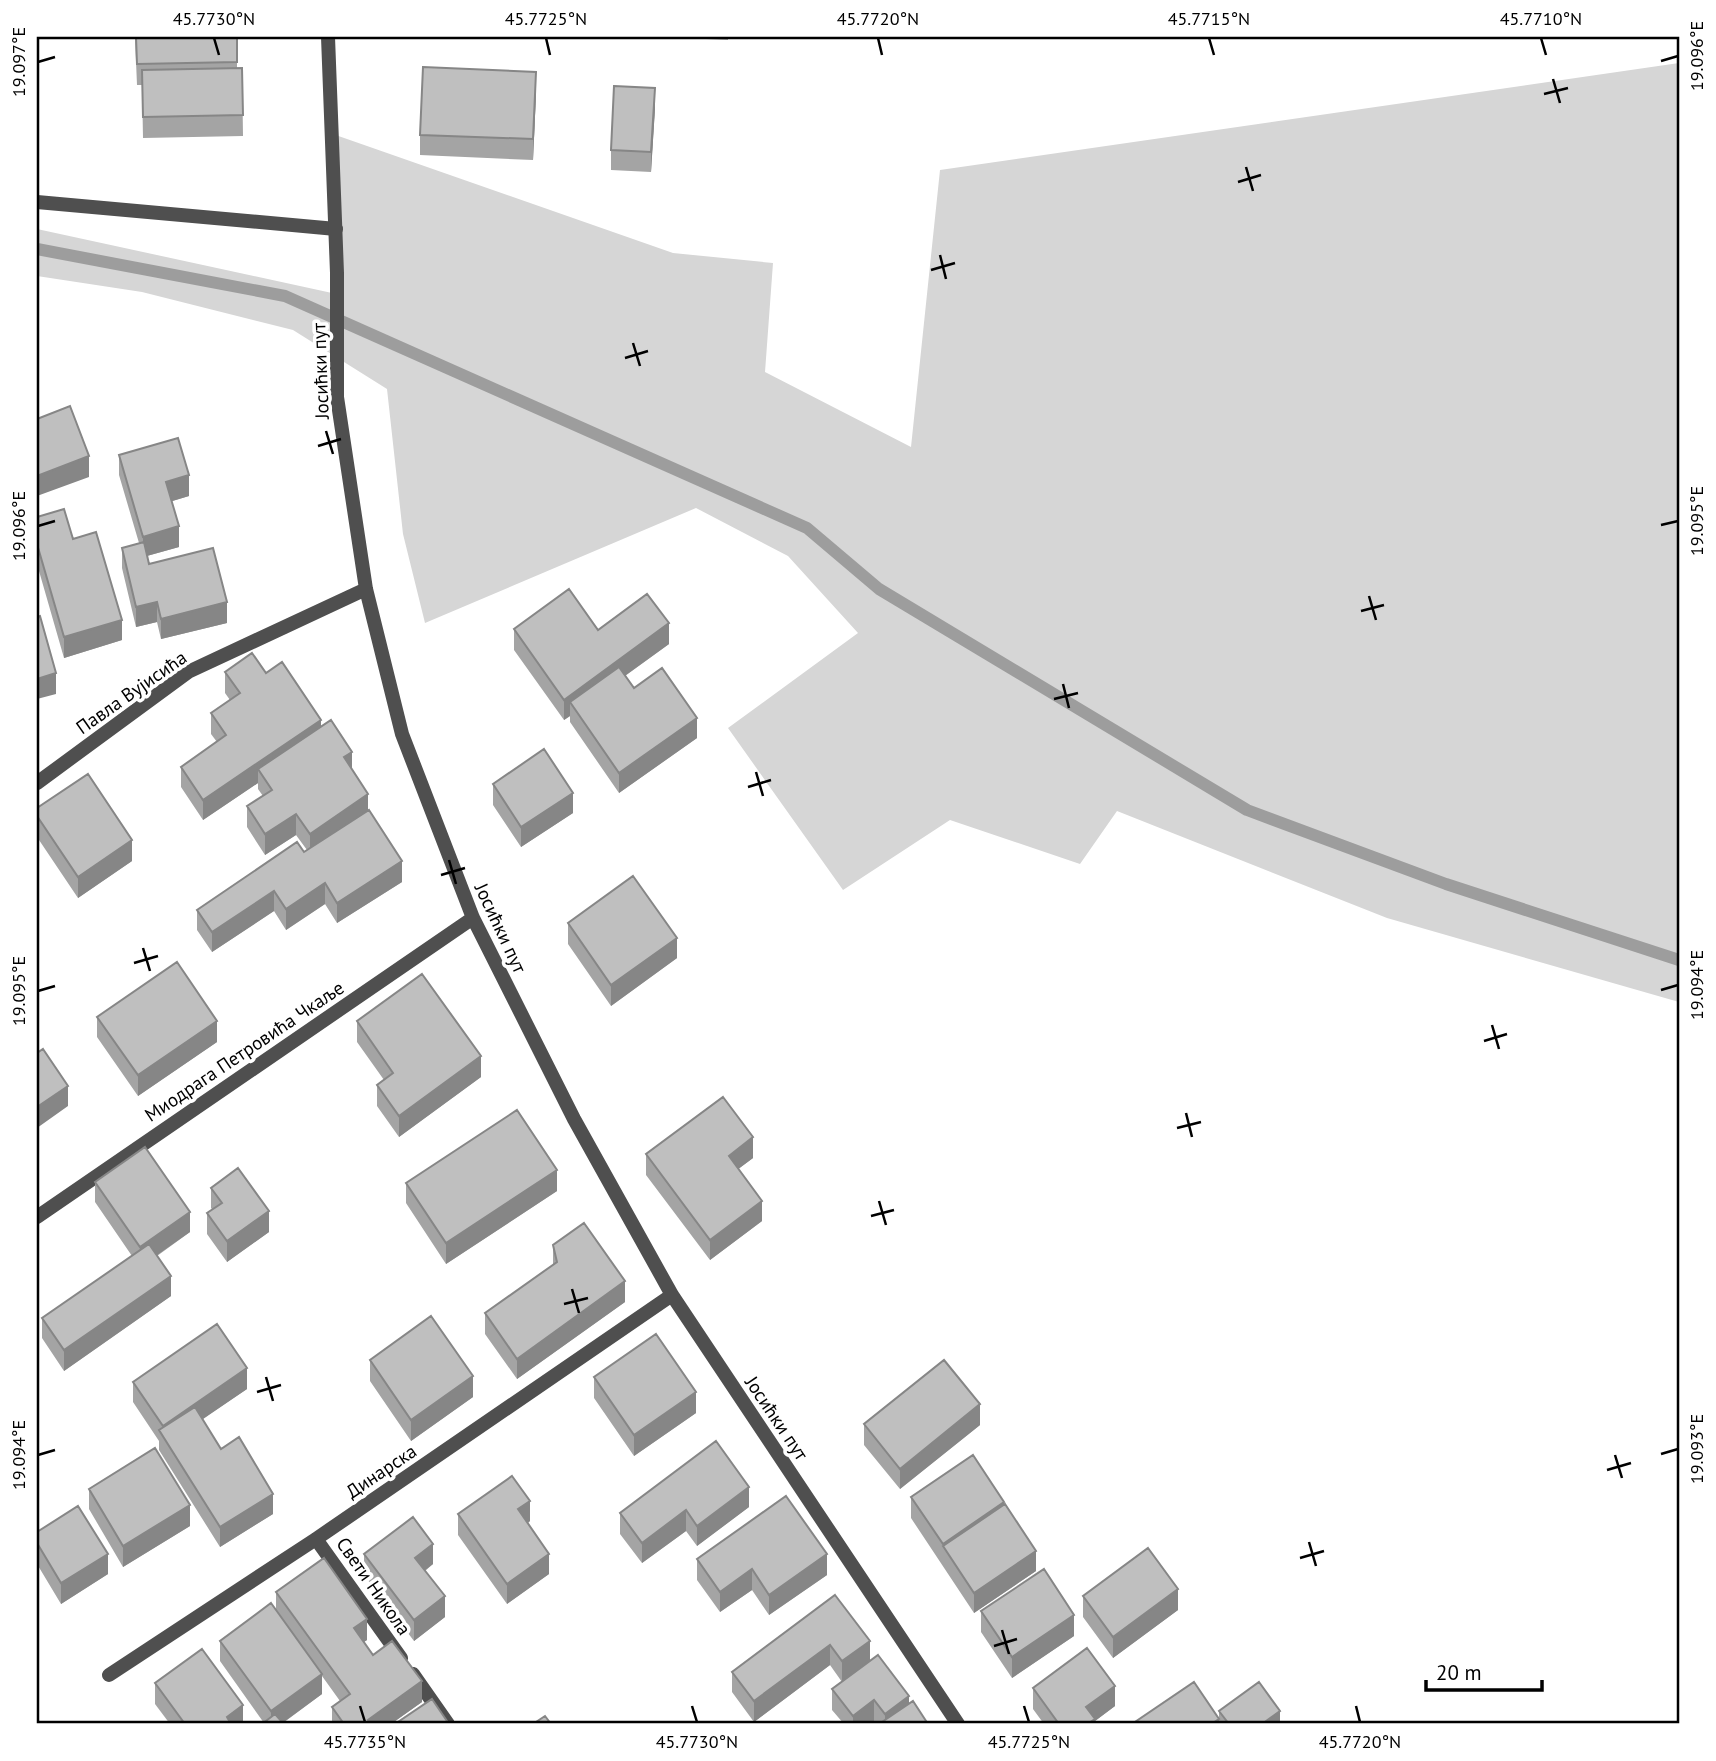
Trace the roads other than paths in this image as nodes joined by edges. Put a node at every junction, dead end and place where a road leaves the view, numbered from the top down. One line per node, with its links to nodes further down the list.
1 (328, 37): 3 (street, Јосићки пут)
2 (37, 202): 3 (street)
3 (335, 229): 4 (street, Јосићки пут)
4 (366, 589): 5 (street, Павла Вујисића); 6 (street, Јосићки пут)
5 (37, 783)
6 (472, 918): 7 (street, Миодрага Петровића Чкаље); 8 (street, Јосићки пут)
7 (37, 1217)
8 (672, 1295): 9 (street, Динарска); 12 (street, Јосићки пут)
9 (316, 1539): 10 (street, Динарска); 11 (street, Свети Никола)
10 (109, 1675)
11 (448, 1724)
12 (958, 1724)

